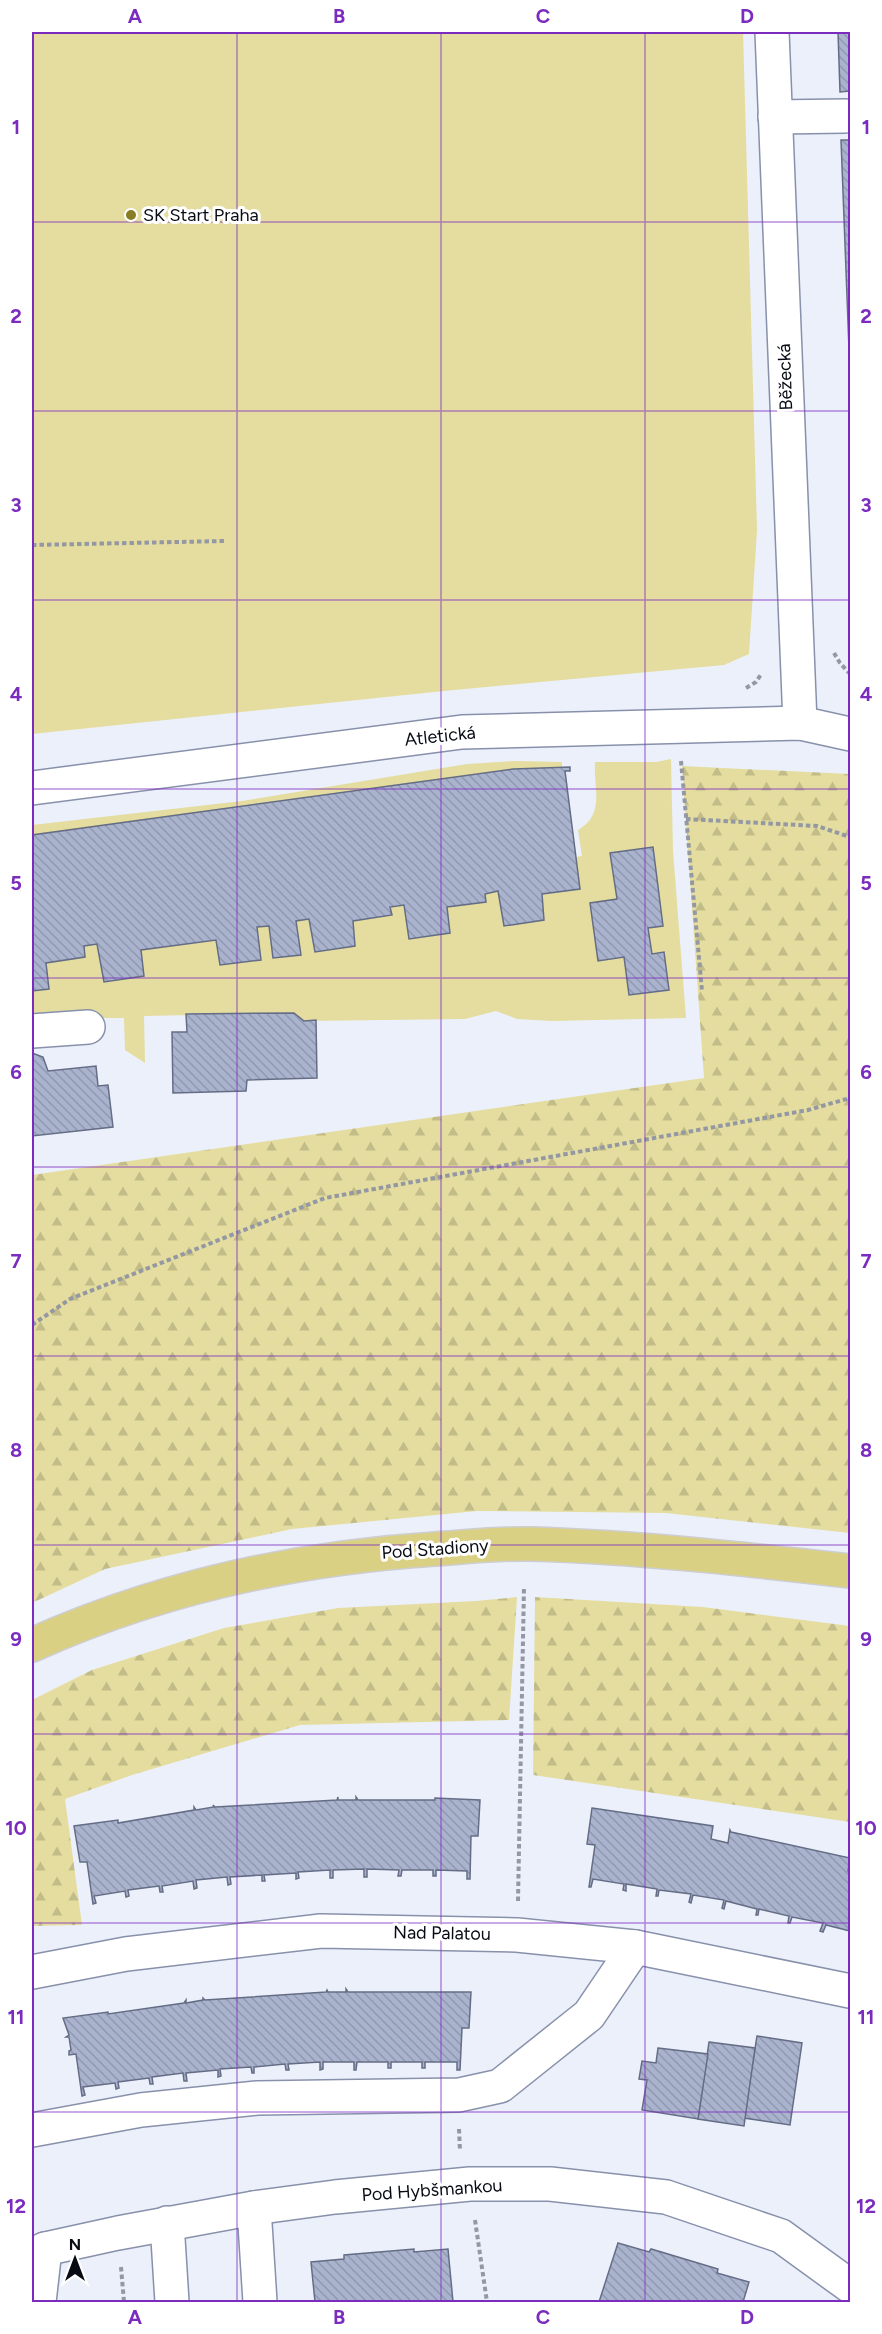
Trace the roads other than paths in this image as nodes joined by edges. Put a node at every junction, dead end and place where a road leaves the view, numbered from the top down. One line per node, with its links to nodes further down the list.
1 (772, 32): 3 (street, Běžecká)
2 (845, 116): 3 (street)
3 (775, 117): 4 (street, Běžecká)
4 (800, 723): 5 (street, Atletická); 6 (street, Atletická)
5 (850, 734)
6 (32, 788)
7 (88, 1027): 8 (street)
8 (32, 1031)
9 (850, 1571): 10 (main road, Pod Stadiony)
10 (32, 1645)
11 (635, 1947): 12 (street, Nad Palatou); 13 (street, Nad Palatou); 14 (street)
12 (32, 1972)
13 (850, 1991)
14 (32, 2130)
15 (254, 2208): 16 (street, Pod Hybšmankou); 18 (street, Pod Hybšmankou); 21 (street)
16 (167, 2223): 17 (street, Pod Hybšmankou); 20 (street)
17 (38, 2252): 19 (street)
18 (850, 2286)
19 (39, 2302)
20 (172, 2302)
21 (260, 2302)

